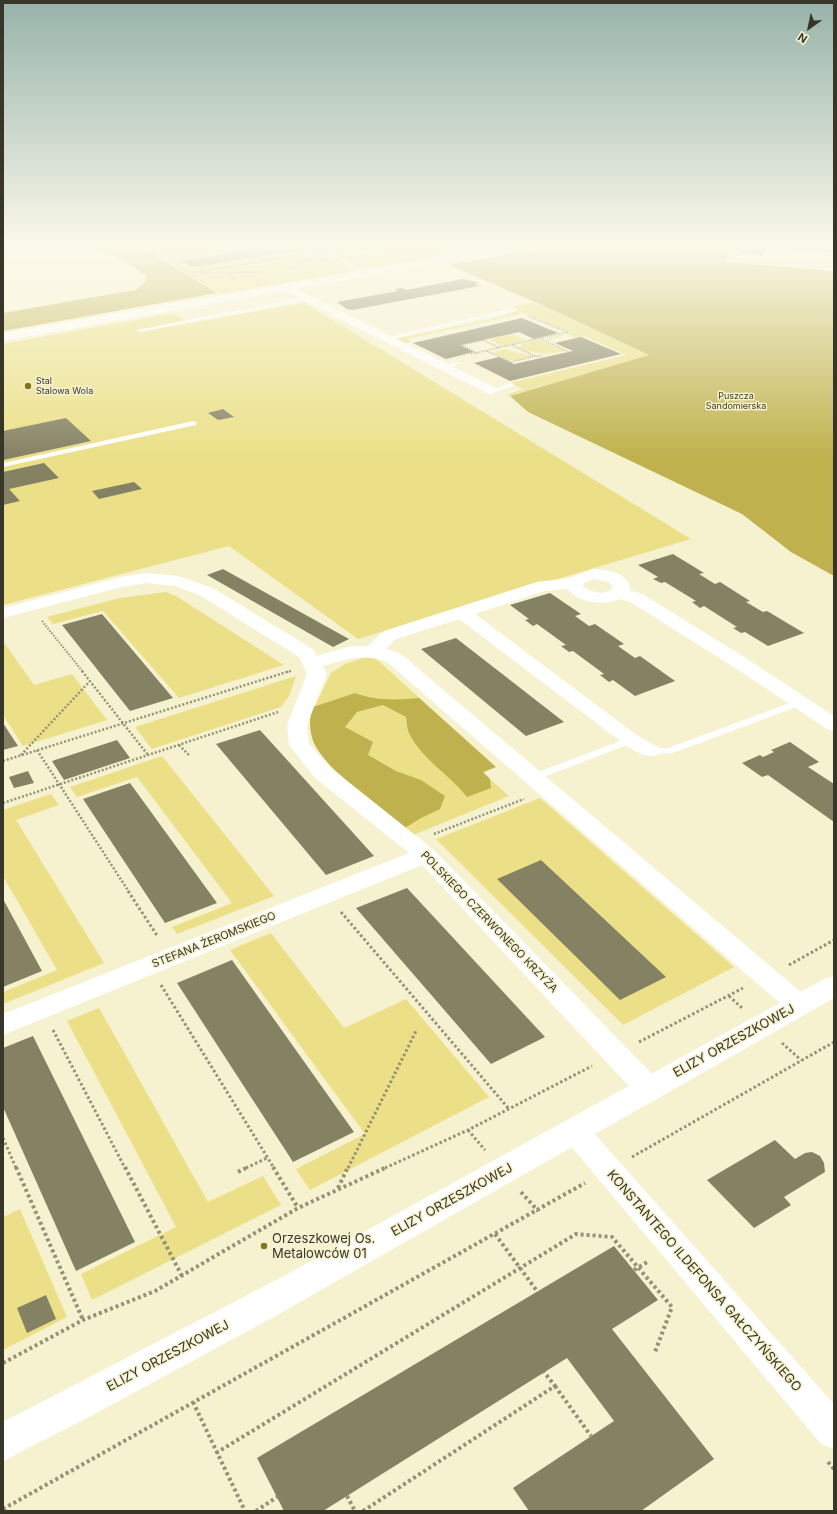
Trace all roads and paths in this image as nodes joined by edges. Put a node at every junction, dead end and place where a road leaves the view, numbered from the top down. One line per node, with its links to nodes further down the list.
1 (126, 316): 9 (street)
2 (214, 316): 6 (lane)
3 (341, 316): 10 (street)
4 (489, 316): 10 (lane)
5 (528, 316): 8 (path)
6 (140, 330)
7 (574, 330): 8 (path)
8 (567, 332): 12 (path)
9 (3, 337)
10 (386, 338): 21 (street)
11 (540, 338): 15 (path)
12 (511, 345): 13 (path); 18 (path)
13 (500, 348): 14 (path); 16 (path)
14 (487, 351): 16 (path); 18 (path)
15 (569, 352)
16 (477, 353): 17 (path)
17 (470, 355)
18 (535, 356): 19 (path)
19 (542, 356)
20 (458, 363): 21 (lane)
21 (444, 367): 23 (street)
22 (512, 385): 23 (lane)
23 (491, 391): 24 (lane)
24 (502, 396)
25 (193, 423): 26 (lane)
26 (3, 465)
27 (461, 612): 30 (street); 33 (street); 37 (street)
28 (3, 613): 31 (street)
29 (39, 617): 32 (path)
30 (373, 651): 31 (street); 45 (street)
31 (314, 663): 34 (street, POLSKIEGO CZERWONEGO KRZYŻA); 35 (path)
32 (90, 681): 35 (path); 43 (path)
33 (798, 703): 36 (street); 40 (lane)
34 (305, 704): 38 (path); 48 (street, POLSKIEGO CZERWONEGO KRZYŻA)
35 (123, 724): 39 (path); 41 (path)
36 (834, 725)
37 (631, 740): 40 (street); 45 (lane)
38 (180, 745): 41 (path); 42 (path)
39 (37, 750): 43 (path); 46 (path)
40 (651, 751)
41 (148, 755): 46 (path)
42 (189, 755)
43 (20, 756): 44 (path)
44 (3, 761)
45 (542, 783): 48 (path); 52 (street)
46 (59, 785): 47 (path); 50 (path)
47 (3, 803)
48 (418, 849): 56 (street, STEFANA ŻEROMSKIEGO); 60 (street, POLSKIEGO CZERWONEGO KRZYŻA)
49 (338, 908): 62 (path)
50 (159, 938)
51 (834, 940): 52 (path)
52 (766, 977): 55 (street); 60 (path)
53 (159, 981): 65 (path)
54 (834, 986): 55 (street, ELIZY ORZESZKOWEJ)
55 (799, 1005): 61 (street, ELIZY ORZESZKOWEJ)
56 (3, 1025)
57 (50, 1025): 74 (path)
58 (417, 1029): 68 (path)
59 (834, 1042): 66 (path)
60 (616, 1054): 61 (street, POLSKIEGO CZERWONEGO KRZYŻA); 62 (path)
61 (648, 1088): 63 (street, ELIZY ORZESZKOWEJ)
62 (509, 1109): 68 (path)
63 (574, 1130): 66 (street, KONSTANTEGO ILDEFONSA GAŁCZYŃSKIEGO); 84 (street, ELIZY ORZESZKOWEJ)
64 (3, 1138): 76 (path)
65 (267, 1158): 67 (path); 69 (path)
66 (609, 1170): 70 (path); 82 (street, KONSTANTEGO ILDEFONSA GAŁCZYŃSKIEGO)
67 (238, 1172)
68 (337, 1189): 69 (path)
69 (298, 1208): 74 (path)
70 (495, 1234): 72 (path); 81 (path)
71 (651, 1260): 73 (path)
72 (520, 1268): 73 (path); 75 (path); 85 (path)
73 (636, 1269): 77 (path)
74 (182, 1276): 76 (path)
75 (537, 1291)
76 (83, 1320): 78 (path)
77 (655, 1352)
78 (3, 1363)
79 (544, 1372): 80 (path)
80 (555, 1386): 83 (path); 92 (path)
81 (193, 1402): 85 (path); 88 (path)
82 (834, 1431)
83 (591, 1436)
84 (3, 1442)
85 (216, 1453): 89 (path)
86 (348, 1496): 91 (path)
87 (277, 1497): 90 (path)
88 (3, 1509)
89 (245, 1511)
90 (256, 1511)
91 (355, 1511)
92 (363, 1511)

